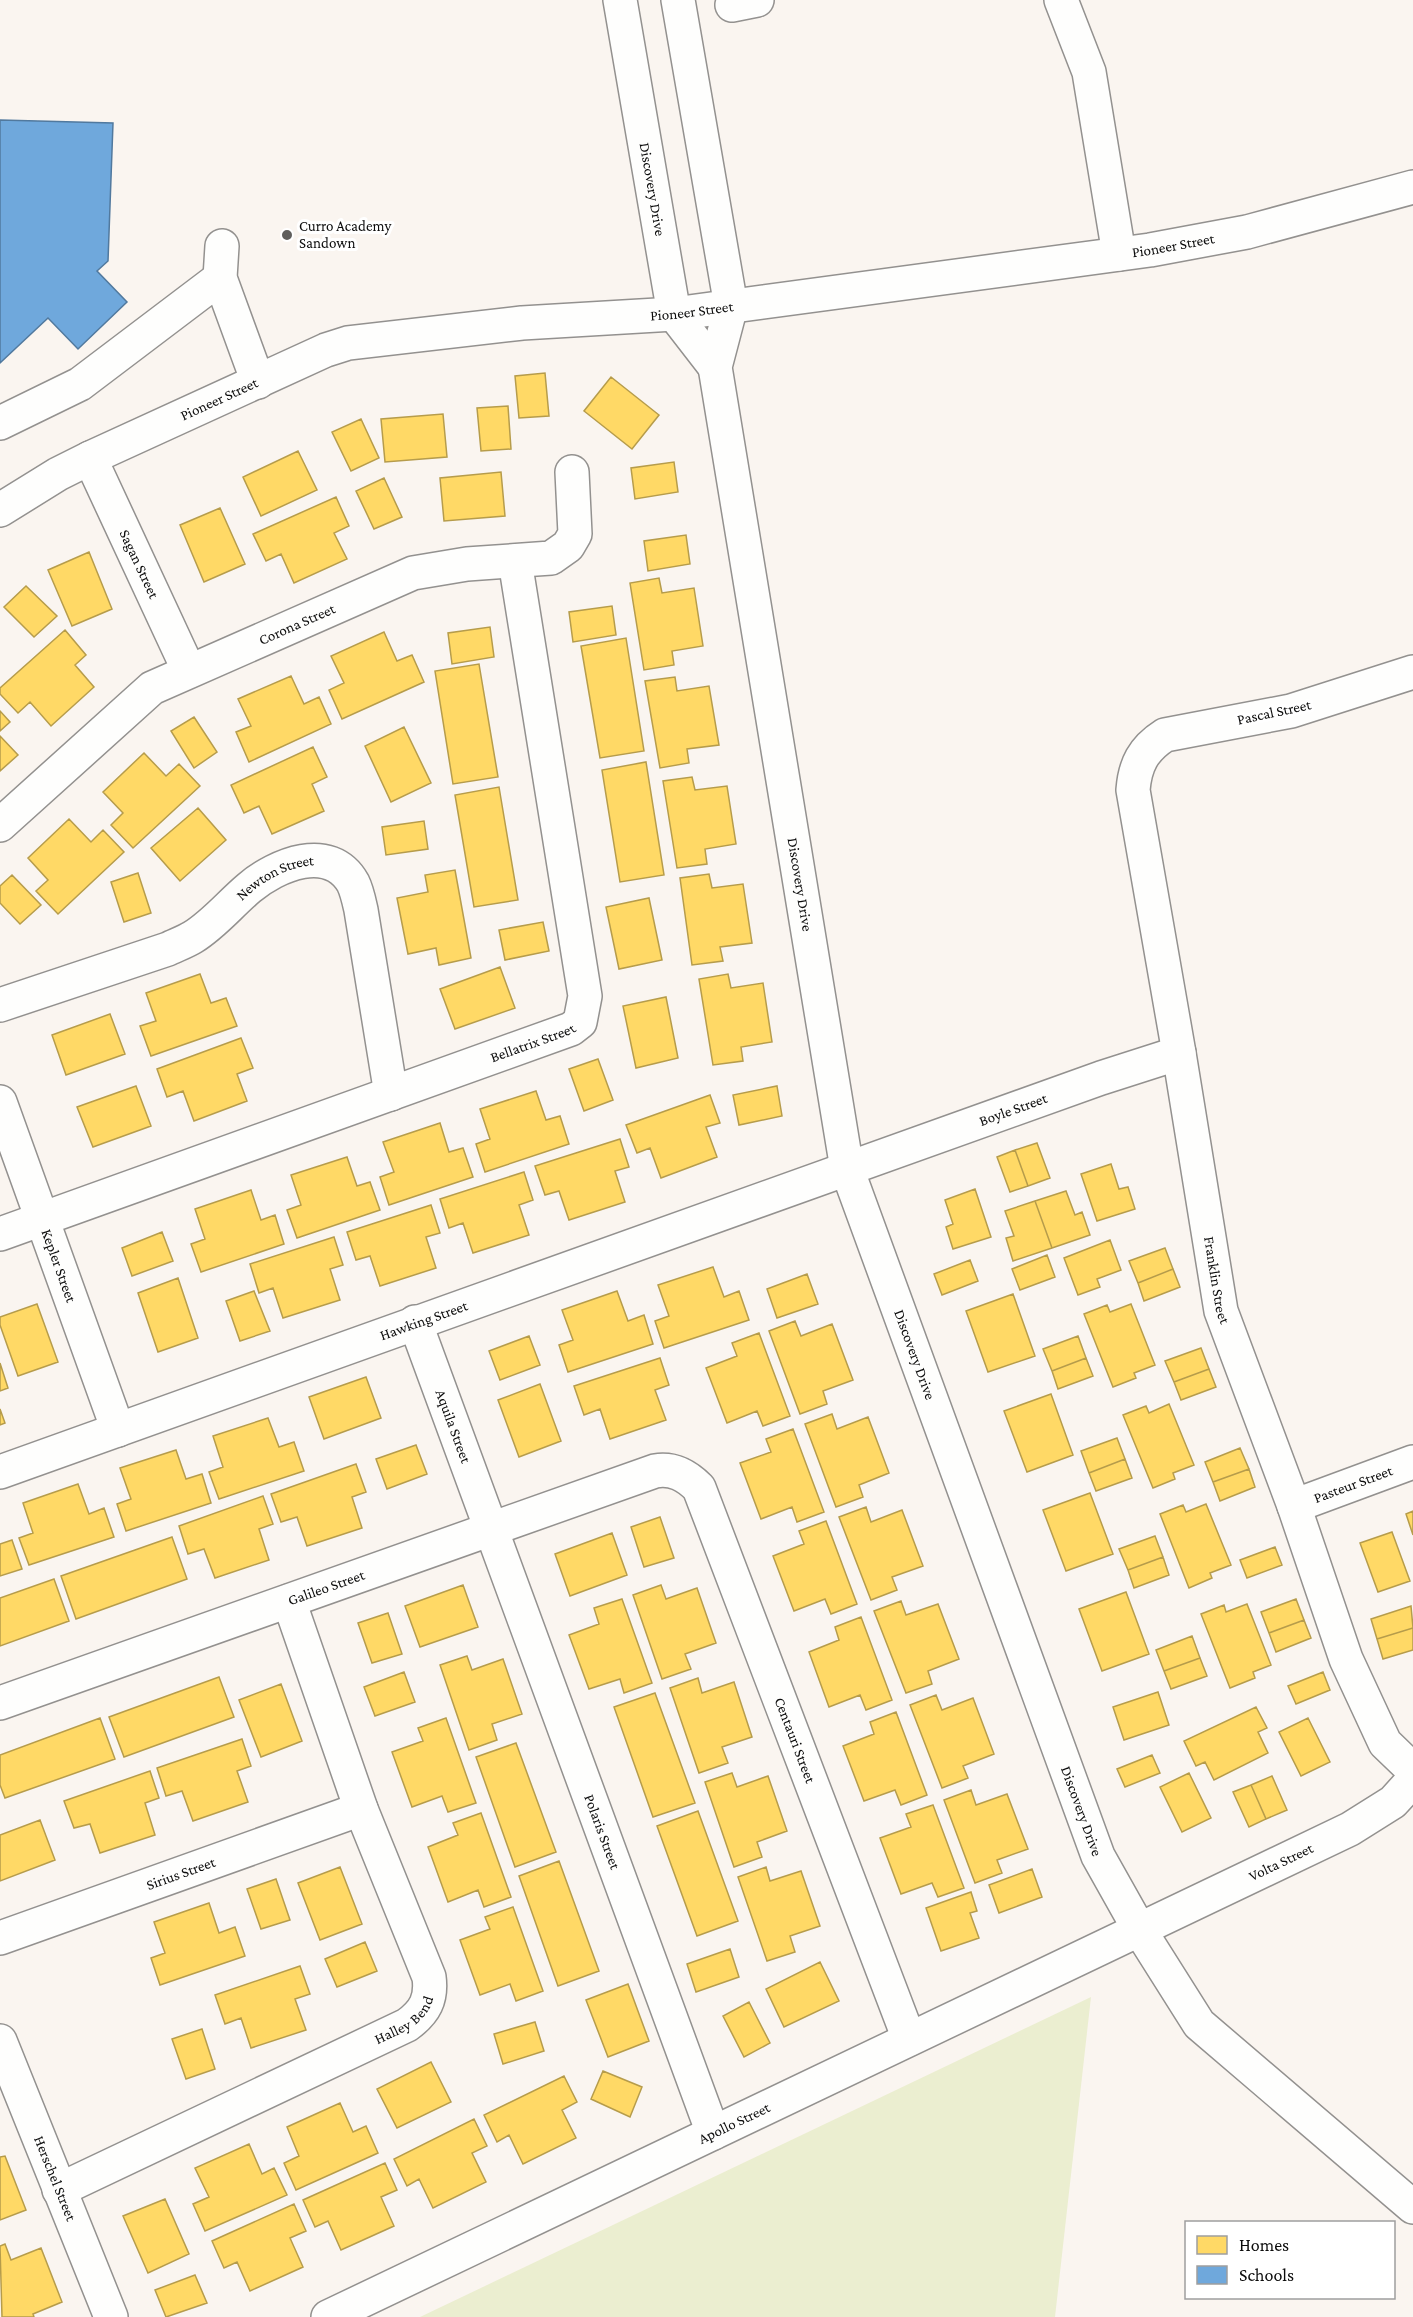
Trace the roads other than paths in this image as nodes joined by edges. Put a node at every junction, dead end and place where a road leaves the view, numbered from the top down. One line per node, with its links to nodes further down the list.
1 (620, 0): 9 (street, Discovery Drive)
2 (678, 0): 8 (street, Discovery Drive)
3 (1061, 0): 6 (street)
4 (1413, 187): 6 (street, Pioneer Street)
5 (222, 246): 7 (street)
6 (1119, 254): 8 (street, Pioneer Street)
7 (220, 278): 11 (street); 12 (street)
8 (731, 306): 9 (street, Pioneer Street); 10 (street, Discovery Drive)
9 (674, 314): 10 (street, Discovery Drive); 11 (street, Pioneer Street)
10 (715, 367): 25 (street, Discovery Drive)
11 (258, 382): 13 (street, Pioneer Street)
12 (0, 423)
13 (90, 458): 15 (street, Pioneer Street); 17 (street, Sagan Street)
14 (572, 472): 16 (street, Corona Street)
15 (0, 510)
16 (514, 561): 17 (street, Corona Street); 23 (street, Bellatrix Street)
17 (189, 671): 20 (street, Corona Street)
18 (1413, 672): 19 (street, Pascal Street)
19 (1141, 756): 22 (street, Franklin Street)
20 (0, 825)
21 (0, 1005): 23 (street, Newton Street)
22 (1179, 1053): 25 (street, Boyle Street); 33 (street, Franklin Street)
23 (391, 1094): 26 (street, Bellatrix Street)
24 (0, 1102): 26 (street, Kepler Street)
25 (847, 1169): 28 (street, Hawking Street); 40 (street, Discovery Drive)
26 (42, 1219): 27 (street, Bellatrix Street); 29 (street, Kepler Street)
27 (0, 1234)
28 (415, 1322): 29 (street, Hawking Street); 34 (street, Aquila Street)
29 (118, 1430): 32 (street, Hawking Street)
30 (1413, 1462): 33 (street, Pasteur Street)
31 (655, 1471): 34 (street, Galileo Street); 42 (street, Centauri Street)
32 (0, 1472)
33 (1294, 1506): 37 (street, Franklin Street)
34 (491, 1530): 35 (street, Galileo Street); 44 (street, Polaris Street)
35 (289, 1601): 36 (street, Galileo Street); 39 (street, Halley Bend)
36 (0, 1703)
37 (1413, 1770)
38 (1413, 1780): 40 (street, Volta Street)
39 (361, 1809): 41 (street, Sirius Street); 45 (street, Halley Bend)
40 (1139, 1929): 42 (street, Apollo Street); 46 (street, Discovery Drive)
41 (0, 1938)
42 (909, 2039): 44 (street, Apollo Street)
43 (0, 2041): 45 (street, Herschel Street)
44 (713, 2133): 48 (street, Apollo Street)
45 (59, 2190): 47 (street, Herschel Street)
46 (1413, 2207)
47 (111, 2317)
48 (328, 2317)

